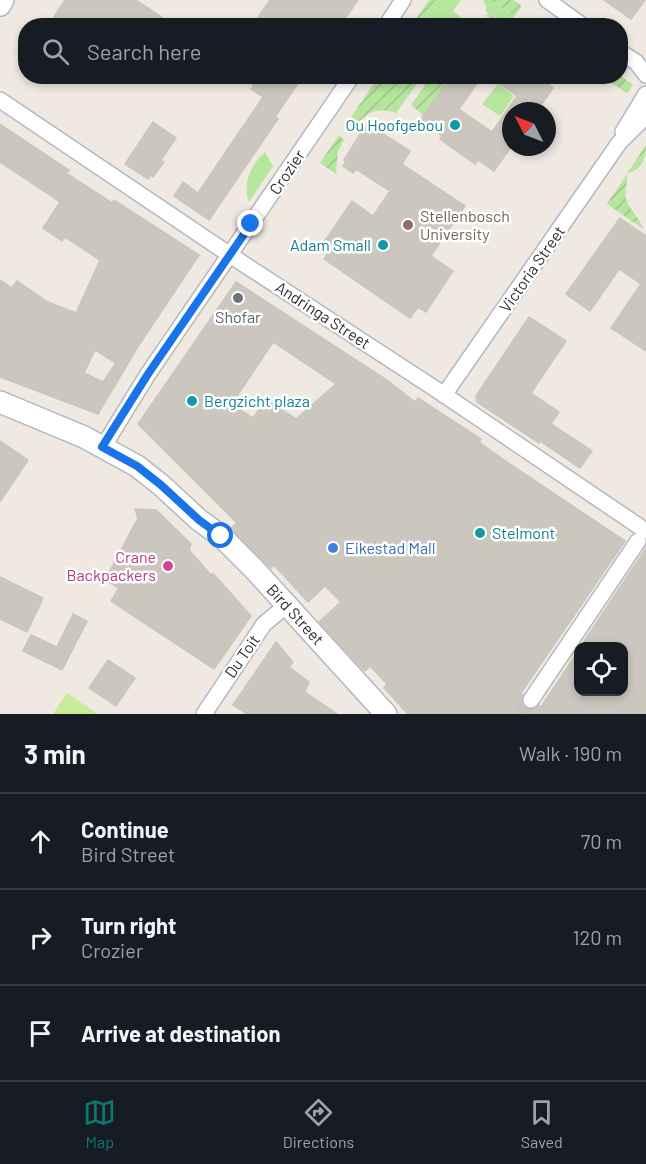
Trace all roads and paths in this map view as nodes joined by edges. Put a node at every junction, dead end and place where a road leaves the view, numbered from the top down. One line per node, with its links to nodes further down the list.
1 (3, 0): 4 (street)
2 (403, 0): 5 (street)
3 (547, 0): 6 (street)
4 (0, 5)
5 (391, 18)
6 (572, 18)
7 (641, 63): 8 (street)
8 (646, 75)
9 (347, 84): 14 (street, Crozier)
10 (646, 94): 13 (street, Victoria Street)
11 (0, 100): 14 (street, Andringa Street)
12 (646, 116): 13 (street, Victoria Street)
13 (619, 143): 15 (street, Victoria Street)
14 (230, 255): 15 (street, Andringa Street); 17 (street, Crozier)
15 (444, 394): 18 (street, Andringa Street)
16 (0, 402): 17 (street, Bird Street)
17 (102, 447): 19 (street, Bird Street)
18 (642, 536): 20 (street)
19 (282, 609): 21 (street, Du Toit); 22 (street, Bird Street); 23 (street, Bird Street)
20 (531, 700)
21 (204, 714)
22 (373, 714)
23 (386, 714)

